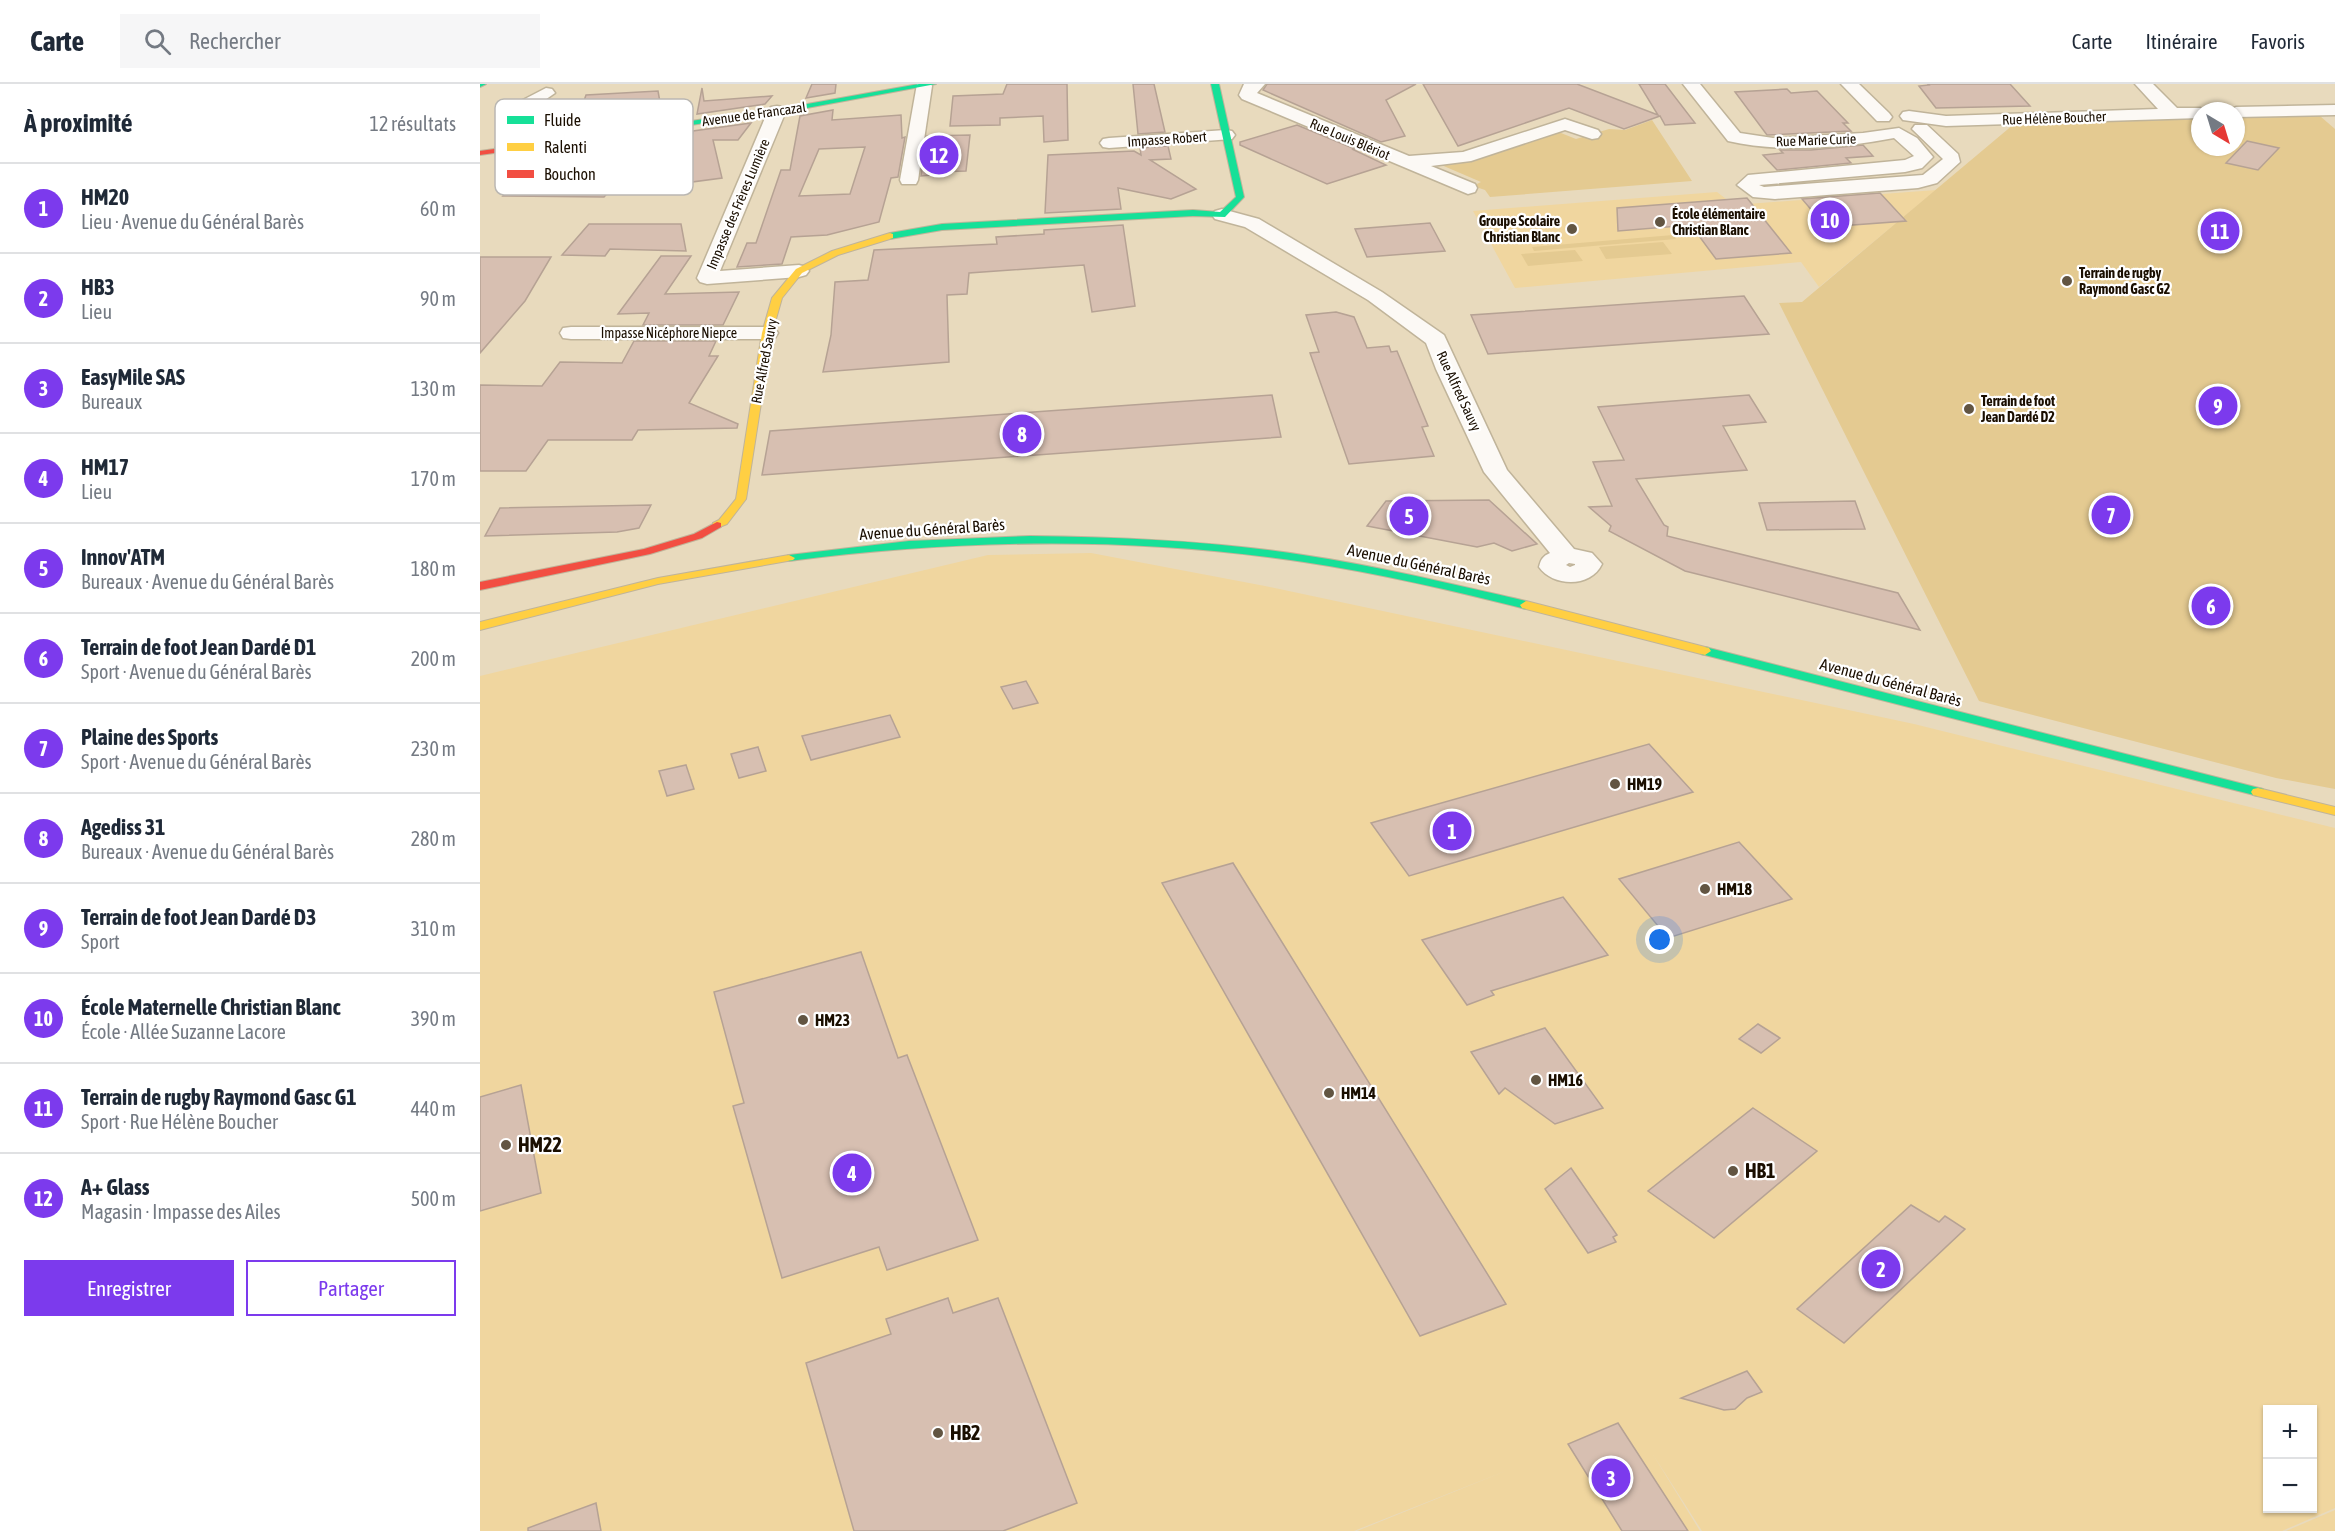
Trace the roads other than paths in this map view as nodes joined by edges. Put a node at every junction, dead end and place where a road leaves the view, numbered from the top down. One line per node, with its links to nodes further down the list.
1 (1215, 84): 19 (street)
2 (1257, 84): 23 (street, Rue Louis Blériot)
3 (1691, 84): 17 (street, Rue Marie Curie)
4 (1849, 84): 15 (street)
5 (2143, 84): 13 (street)
6 (928, 85): 10 (street, Avenue de Francazal); 25 (street)
7 (546, 93): 8 (street)
8 (536, 99)
9 (2335, 110): 11 (street)
10 (777, 111): 16 (street, Avenue de Francazal); 29 (street, Impasse des Frères Lumière)
11 (2245, 112)
12 (2191, 113): 13 (street, Rue Hélène Boucher)
13 (2173, 114): 14 (street, Rue Hélène Boucher)
14 (1909, 116): 15 (street); 17 (street, Rue Marie Curie); 27 (street)
15 (1883, 117): 17 (street)
16 (693, 123)
17 (1896, 133): 24 (street)
18 (1592, 134): 23 (street)
19 (1226, 135): 20 (street, Impasse Robert); 28 (street)
20 (1109, 143)
21 (495, 152): 22 (street, Avenue de Francazal)
22 (480, 155)
23 (1405, 162): 26 (street, Rue Louis Blériot)
24 (1813, 175): 27 (street); 27 (street)
25 (909, 180)
26 (1468, 188)
27 (1831, 189)
28 (1222, 215): 29 (street, Rue Alfred Sauvy); 32 (street, Rue Alfred Sauvy)
29 (799, 271): 31 (street, Rue Alfred Sauvy)
30 (572, 333): 31 (street, Impasse Nicéphore Niepce)
31 (767, 333): 33 (street, Rue Alfred Sauvy)
32 (1566, 555)
33 (480, 586)
34 (480, 626): 35 (street, Avenue du Général Barès)
35 (2335, 811)

